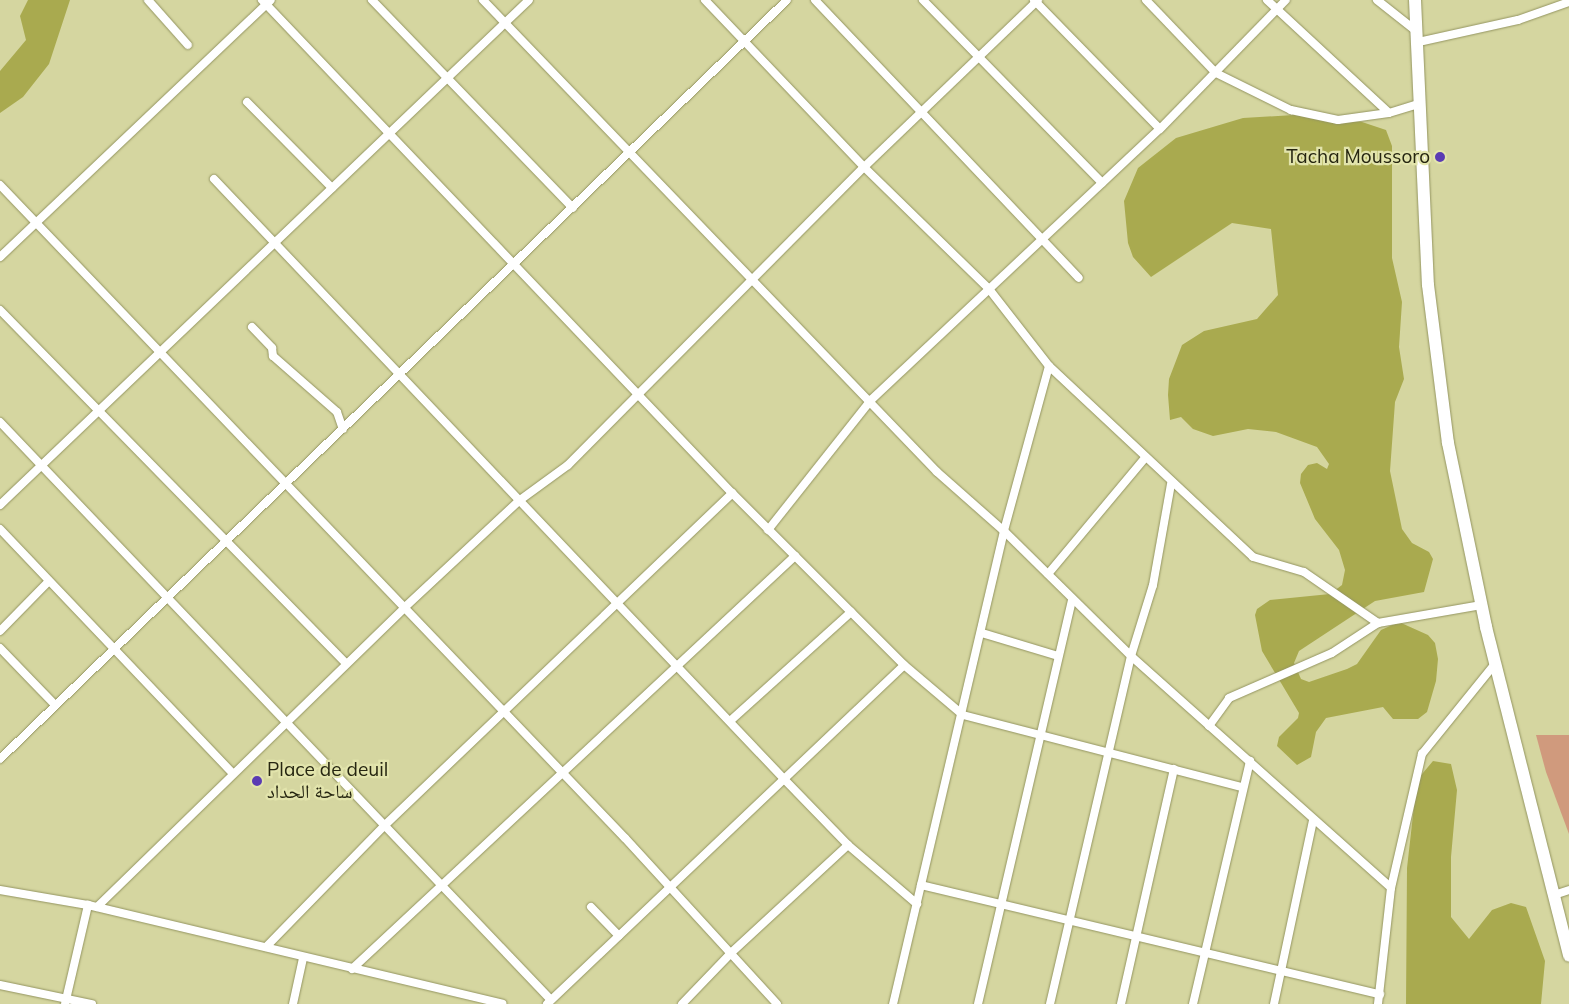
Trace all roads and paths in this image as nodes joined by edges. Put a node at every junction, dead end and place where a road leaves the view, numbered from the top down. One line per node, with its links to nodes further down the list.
1 (148, 0): 22 (street)
2 (372, 0): 25 (street)
3 (483, 0): 19 (street)
4 (529, 0): 19 (street)
5 (705, 0): 21 (street)
6 (787, 0): 21 (street)
7 (815, 0): 28 (street)
8 (923, 0): 23 (street)
9 (1146, 0): 24 (street)
10 (1267, 0): 18 (street)
11 (1286, 0): 18 (street)
12 (1377, 0): 20 (street)
13 (1415, 0): 20 (highway)
14 (1423, 0): 20 (highway)
15 (1036, 1): 23 (street); 30 (street)
16 (267, 2): 31 (street); 39 (street)
17 (1569, 2): 20 (street)
18 (1278, 10): 24 (street); 29 (street)
19 (505, 25): 25 (street); 32 (street)
20 (1419, 36): 27 (highway)
21 (744, 42): 32 (street); 33 (street)
22 (188, 44)
23 (978, 59): 28 (street); 35 (street)
24 (1216, 73): 29 (street); 30 (street)
25 (447, 78): 31 (street); 38 (street)
26 (247, 102): 37 (street)
27 (1419, 104): 29 (street); 74 (highway)
28 (923, 113): 33 (street); 40 (street)
29 (1389, 113)
30 (1160, 129): 35 (street)
31 (388, 133): 37 (street); 43 (street)
32 (628, 153): 38 (street); 45 (street)
33 (864, 168): 45 (street); 46 (street)
34 (214, 178): 41 (street)
35 (1102, 183): 40 (street)
36 (0, 185): 39 (street)
37 (332, 188): 41 (street)
38 (573, 208): 43 (street)
39 (36, 223): 42 (street); 49 (street)
40 (1043, 238): 44 (street); 46 (street)
41 (278, 243): 49 (street); 51 (street)
42 (0, 257)
43 (513, 261): 51 (street); 52 (street)
44 (1079, 278)
45 (752, 280): 52 (street); 53 (street)
46 (989, 289): 50 (street); 53 (street)
47 (0, 310): 54 (street)
48 (252, 327): 56 (street)
49 (160, 353): 54 (street); 59 (street)
50 (1049, 366): 57 (street); 66 (street)
51 (400, 375): 56 (street); 62 (street)
52 (639, 394): 61 (street); 62 (street)
53 (871, 400): 65 (street); 66 (street)
54 (100, 411): 58 (street); 67 (street)
55 (0, 422): 58 (street)
56 (343, 429): 59 (street)
57 (1145, 458): 60 (street); 69 (street)
58 (42, 467): 63 (street); 71 (street)
59 (284, 483): 67 (street); 75 (street)
60 (1171, 484): 77 (street); 83 (street)
61 (732, 493): 65 (street); 73 (street)
62 (520, 500): 73 (street); 75 (street)
63 (0, 505)
64 (0, 529): 70 (street)
65 (768, 530): 68 (street)
66 (1004, 531): 69 (street); 79 (street)
67 (226, 540): 71 (street); 84 (street)
68 (796, 556): 76 (street); 87 (street)
69 (1048, 574): 72 (street)
70 (49, 581): 78 (street); 81 (street)
71 (167, 596): 81 (street); 91 (street)
72 (1072, 598): 82 (street); 83 (street)
73 (618, 603): 87 (street); 89 (street)
74 (1481, 605): 77 (street); 86 (highway)
75 (404, 608): 84 (street); 89 (street)
76 (851, 612): 85 (street); 92 (street)
77 (1378, 623): 93 (street)
78 (0, 631)
79 (982, 632): 82 (street); 90 (street)
80 (0, 648): 88 (street)
81 (112, 650): 88 (street); 100 (street)
82 (1058, 656): 94 (street)
83 (1131, 656): 93 (street); 95 (street)
84 (346, 663): 91 (street)
85 (904, 664): 90 (street); 101 (street)
86 (1495, 664): 109 (street); 112 (highway)
87 (678, 666): 92 (street); 99 (street)
88 (55, 705): 96 (street)
89 (504, 712): 99 (street); 104 (street)
90 (963, 715): 94 (street); 107 (street)
91 (286, 721): 100 (street); 104 (street)
92 (730, 721): 101 (street)
93 (1210, 726): 97 (street)
94 (1039, 735): 95 (street); 113 (street)
95 (1108, 753): 98 (street); 118 (street)
96 (0, 759)
97 (1250, 761): 102 (street); 103 (street)
98 (1174, 769): 102 (street); 119 (street)
99 (563, 773): 106 (street); 108 (street)
100 (233, 774): 116 (street)
101 (784, 779): 105 (street); 108 (street)
102 (1242, 787): 122 (street)
103 (1313, 820): 109 (street); 127 (street)
104 (384, 826): 106 (street); 121 (street)
105 (848, 845): 114 (street); 123 (street)
106 (442, 885): 126 (street); 130 (street)
107 (921, 886): 113 (street); 114 (street)
108 (670, 888): 120 (street); 123 (street)
109 (1391, 888): 129 (street)
110 (0, 890): 115 (street)
111 (1569, 890): 112 (street)
112 (1554, 895): 124 (highway)
113 (1000, 903): 118 (street); 138 (street)
114 (917, 904): 137 (street)
115 (88, 905): 116 (street); 131 (street)
116 (97, 907): 121 (street)
117 (591, 907): 120 (street)
118 (1069, 919): 119 (street); 139 (street)
119 (1136, 934): 122 (street); 140 (street)
120 (619, 936): 130 (street)
121 (266, 947): 125 (street)
122 (1204, 950): 127 (street); 141 (street)
123 (732, 952): 135 (street); 136 (street)
124 (1569, 956)
125 (303, 958): 126 (street); 133 (street)
126 (352, 969): 134 (street)
127 (1282, 970): 129 (street); 142 (street)
128 (0, 985): 131 (street)
129 (1380, 994): 143 (street)
130 (548, 1001)
131 (66, 1002): 132 (street)
132 (92, 1004)
133 (293, 1004)
134 (502, 1004)
135 (682, 1004)
136 (777, 1004)
137 (893, 1004)
138 (978, 1004)
139 (1050, 1004)
140 (1121, 1004)
141 (1193, 1004)
142 (1274, 1004)
143 (1378, 1004)

